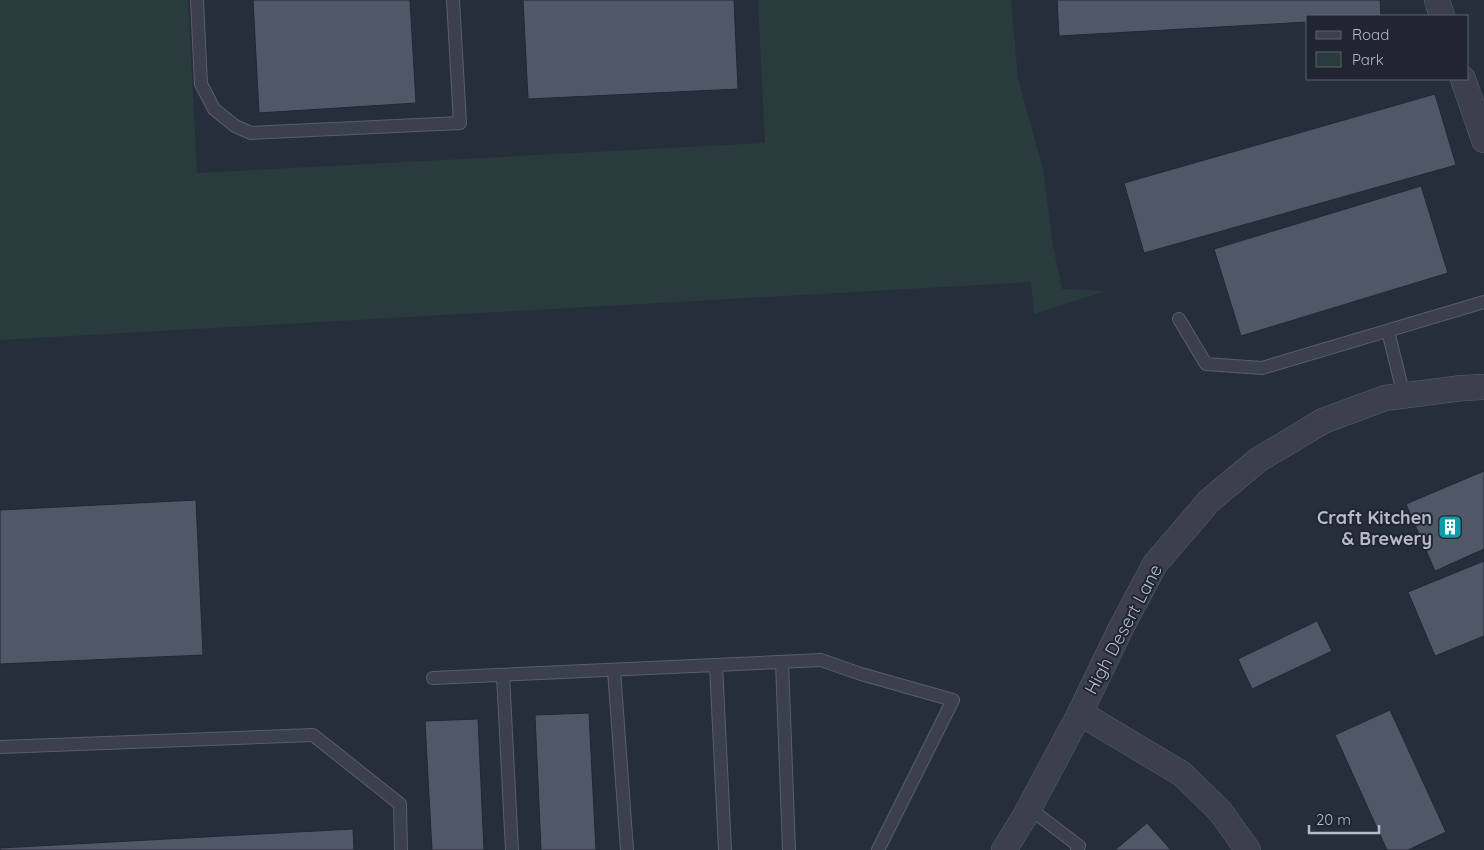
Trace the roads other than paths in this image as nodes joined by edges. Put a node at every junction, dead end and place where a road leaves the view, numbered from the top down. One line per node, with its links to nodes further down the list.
1 (197, 0): 2 (lane)
2 (453, 0)
3 (1437, 0): 4 (street)
4 (1442, 15)
5 (1464, 80): 6 (street)
6 (1484, 140)
7 (1484, 302): 9 (lane)
8 (1179, 319): 9 (lane)
9 (1388, 331): 11 (lane)
10 (1484, 387): 11 (street, High Desert Lane)
11 (1404, 396): 17 (street, High Desert Lane)
12 (782, 662): 13 (lane); 24 (lane); 25 (lane)
13 (716, 665): 14 (lane); 23 (lane)
14 (614, 670): 15 (lane); 22 (lane)
15 (503, 675): 16 (lane); 21 (lane)
16 (433, 678)
17 (1080, 713): 19 (street, High Desert Lane); 28 (street)
18 (0, 747): 20 (lane)
19 (1029, 808): 26 (street, High Desert Lane); 27 (lane)
20 (401, 850)
21 (512, 850)
22 (627, 850)
23 (725, 850)
24 (789, 850)
25 (878, 850)
26 (1004, 850)
27 (1077, 850)
28 (1248, 850)

